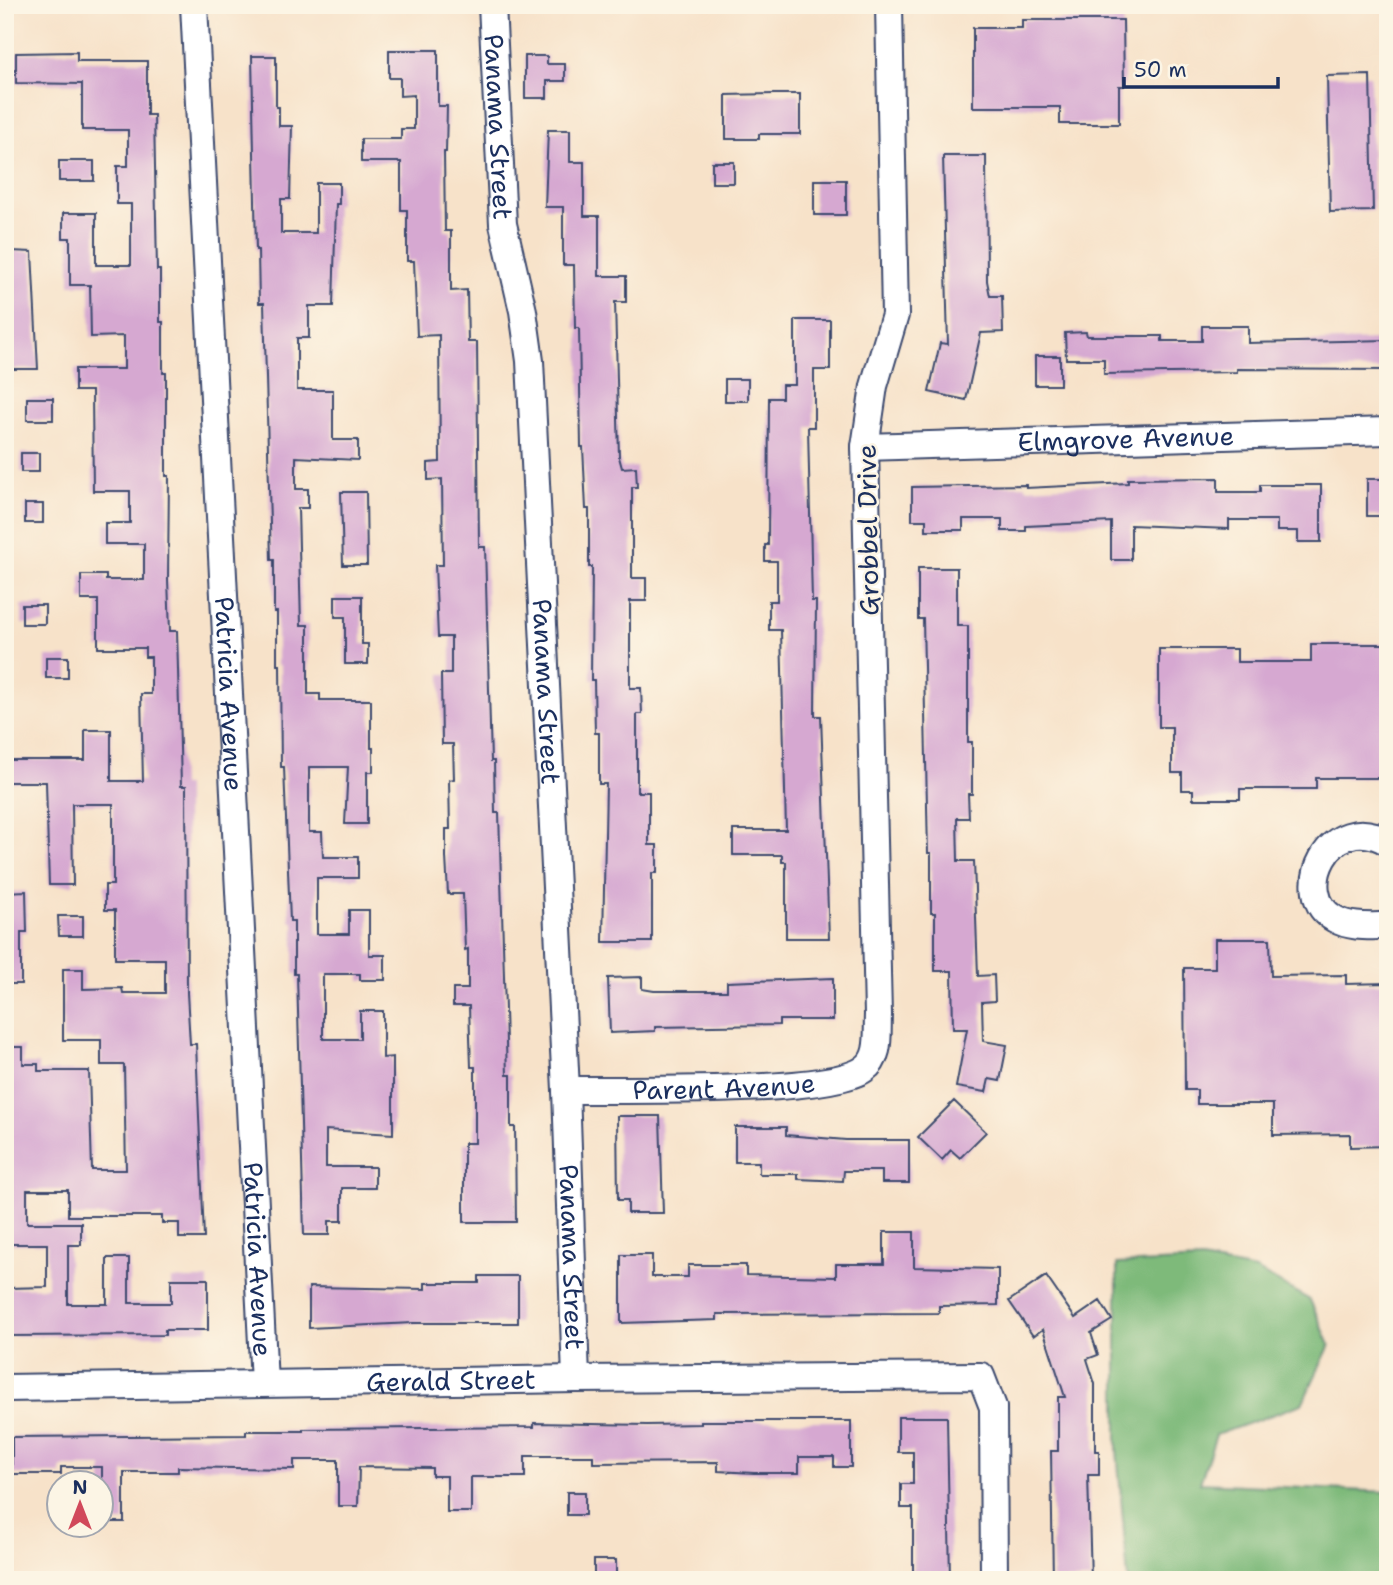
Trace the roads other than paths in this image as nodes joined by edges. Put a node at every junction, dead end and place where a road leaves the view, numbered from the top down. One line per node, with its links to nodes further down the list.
1 (194, 5): 11 (street, Patricia Avenue)
2 (492, 5): 9 (street, Panama Street)
3 (889, 5): 5 (street, Grobbel Drive)
4 (1388, 430): 5 (street, Elmgrove Avenue)
5 (865, 447): 8 (street, Grobbel Drive)
6 (1388, 842): 7 (street)
7 (1388, 926)
8 (874, 1059): 9 (street, Parent Avenue)
9 (566, 1090): 10 (street, Panama Street)
10 (576, 1379): 11 (street, Gerald Street); 13 (street, Gerald Street)
11 (264, 1383): 12 (street, Gerald Street)
12 (5, 1388)
13 (993, 1580)

